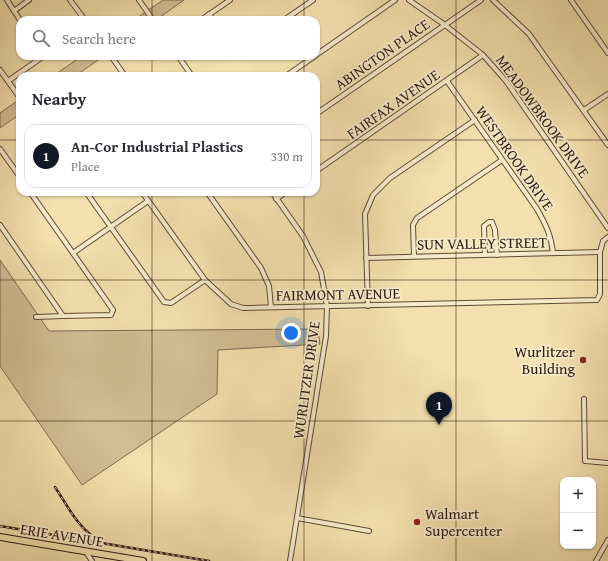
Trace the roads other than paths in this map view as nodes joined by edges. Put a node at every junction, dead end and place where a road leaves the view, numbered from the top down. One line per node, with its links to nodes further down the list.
1 (7, 0): 12 (street)
2 (29, 0): 12 (street)
3 (70, 0): 15 (street)
4 (139, 0): 16 (street)
5 (230, 0): 13 (street)
6 (313, 0): 18 (street)
7 (395, 0): 20 (street)
8 (410, 0): 19 (street, MEADOWBROOK DRIVE)
9 (481, 0): 19 (street, ABINGTON PLACE)
10 (493, 0): 37 (street)
11 (571, 0): 21 (street)
12 (14, 11): 14 (street)
13 (209, 14): 17 (street)
14 (17, 16)
15 (82, 16)
16 (150, 16)
17 (206, 16)
18 (290, 16)
19 (445, 25): 22 (street, MEADOWBROOK DRIVE); 38 (street, ABINGTON PLACE)
20 (320, 53)
21 (608, 53)
22 (483, 56): 34 (street, FAIRFAX AVENUE); 55 (street, MEADOWBROOK DRIVE)
23 (38, 60): 28 (street)
24 (114, 60): 29 (street)
25 (181, 60): 30 (street)
26 (310, 60): 31 (street)
27 (0, 70): 33 (street)
28 (21, 72)
29 (122, 72)
30 (189, 72)
31 (292, 72)
32 (16, 75): 33 (street)
33 (8, 81): 35 (street)
34 (447, 81): 39 (street, WESTBROOK DRIVE); 43 (street, FAIRFAX AVENUE)
35 (16, 92)
36 (608, 94): 37 (street)
37 (584, 110): 40 (street)
38 (320, 111)
39 (474, 120): 42 (street, WESTBROOK DRIVE); 63 (street)
40 (608, 145)
41 (0, 149): 44 (street)
42 (502, 160): 59 (street, WESTBROOK DRIVE); 62 (street)
43 (320, 168)
44 (16, 171)
45 (33, 196): 58 (street)
46 (89, 196): 54 (street)
47 (145, 196): 52 (street, FAIRMONT AVENUE)
48 (210, 196): 67 (street)
49 (274, 196): 51 (street, WURLITZER DRIVE)
50 (280, 196): 51 (street)
51 (276, 199): 65 (street, WURLITZER DRIVE)
52 (148, 201): 54 (street); 64 (street, FAIRMONT AVENUE)
53 (0, 225): 68 (street)
54 (111, 227): 58 (street); 64 (street)
55 (608, 228)
56 (608, 236): 57 (street, FAIRMONT AVENUE)
57 (600, 252): 59 (street, SUN VALLEY STREET); 66 (street, FAIRMONT AVENUE)
58 (73, 253): 68 (street)
59 (553, 253): 61 (street, SUN VALLEY STREET)
60 (485, 255): 61 (street, SUN VALLEY STREET); 61 (street); 62 (street, SUN VALLEY STREET)
61 (496, 255)
62 (414, 256): 63 (street, SUN VALLEY STREET)
63 (366, 258): 66 (street)
64 (205, 280): 67 (street, FAIRMONT AVENUE)
65 (327, 306): 66 (street, FAIRMONT AVENUE); 67 (street, FAIRMONT AVENUE); 72 (street, WURLITZER DRIVE)
66 (368, 306)
67 (272, 307)
68 (64, 316): 69 (street)
69 (36, 317)
70 (584, 399): 71 (street)
71 (608, 463)
72 (297, 518): 73 (street); 79 (street, WURLITZER DRIVE)
73 (369, 531)
74 (0, 538): 76 (main road, ERIE AVENUE)
75 (608, 540): 80 (street)
76 (86, 552): 77 (street); 78 (main road, ERIE AVENUE)
77 (92, 561)
78 (143, 561)
79 (290, 561)
80 (596, 561)

